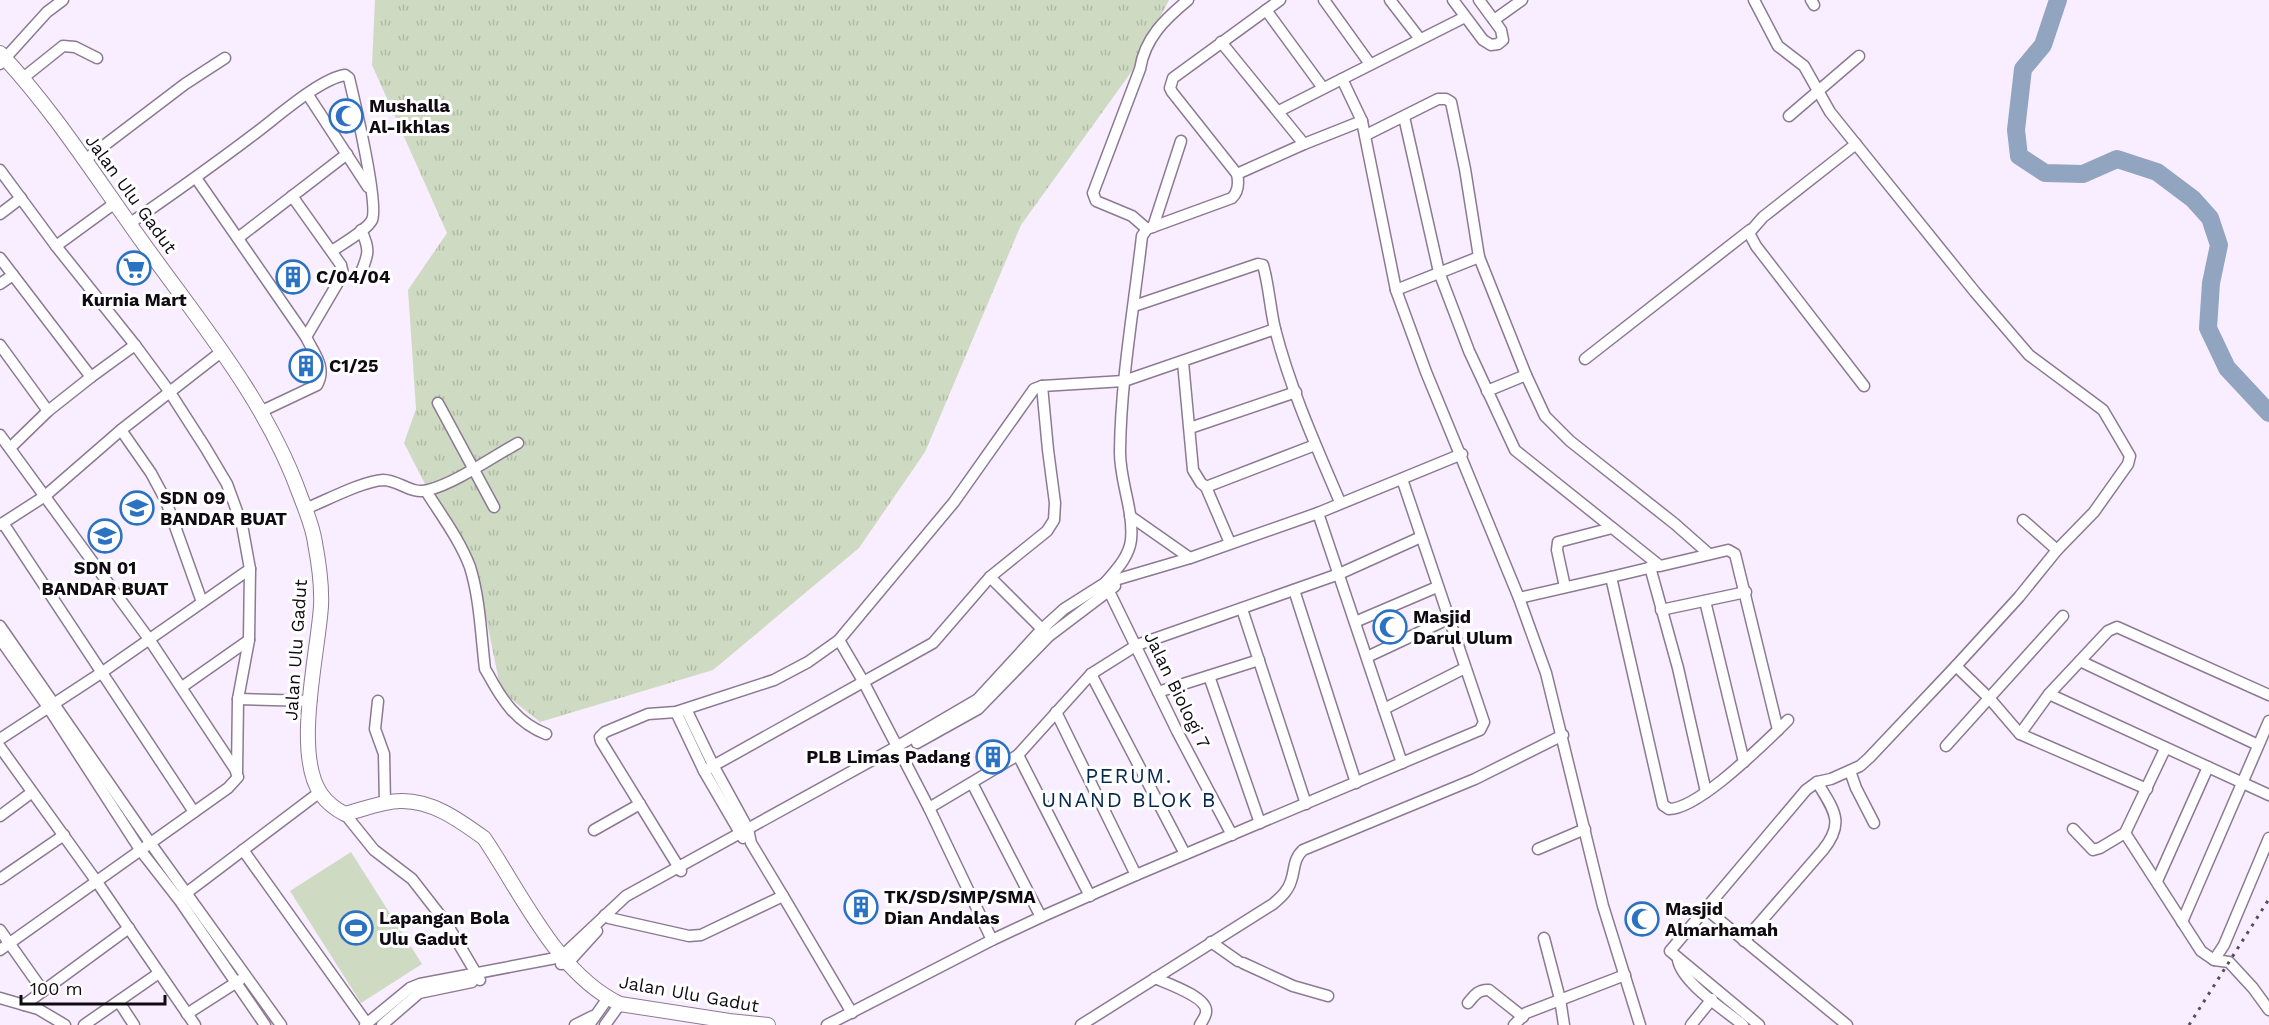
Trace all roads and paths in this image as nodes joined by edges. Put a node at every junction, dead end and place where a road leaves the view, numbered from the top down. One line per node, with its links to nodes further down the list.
1 (63, 0): 18 (street)
2 (1188, 0): 44 (street)
3 (1280, 0): 10 (street)
4 (1324, 0): 19 (street)
5 (1390, 0): 13 (street)
6 (1453, 0): 11 (street)
7 (1479, 0): 12 (street)
8 (1521, 0): 12 (street)
9 (1754, 0): 23 (street)
10 (1266, 10): 14 (street); 22 (street)
11 (1465, 17): 12 (street); 13 (street)
12 (1494, 20)
13 (1420, 39): 19 (street)
14 (1221, 42): 25 (street); 36 (street)
15 (1859, 56): 23 (street)
16 (97, 58): 20 (street)
17 (225, 58): 34 (street)
18 (2, 59): 20 (street, Jalan Ulu Gadut)
19 (1370, 64): 21 (street)
20 (23, 78): 34 (street, Jalan Ulu Gadut)
21 (1341, 79): 22 (street); 28 (street)
22 (1323, 88): 25 (street)
23 (1817, 90): 26 (street); 32 (street)
24 (308, 95): 33 (street); 37 (street); 38 (street)
25 (1279, 111): 31 (street)
26 (1789, 116)
27 (1404, 117): 29 (street); 50 (street); 52 (street)
28 (1362, 121): 29 (street); 31 (street)
29 (1366, 135): 56 (street)
30 (1181, 141): 44 (street)
31 (1304, 144): 36 (street)
32 (1856, 144): 46 (street); 98 (street)
33 (347, 154): 38 (street); 39 (street)
34 (86, 160): 41 (street, Jalan Ulu Gadut)
35 (0, 170): 40 (street)
36 (1237, 174): 44 (street)
37 (196, 178): 43 (street); 47 (street)
38 (372, 192): 45 (street)
39 (292, 196): 47 (street); 49 (street)
40 (21, 198): 42 (street); 48 (street)
41 (116, 203): 43 (street, Jalan Ulu Gadut); 48 (street)
42 (0, 214)
43 (129, 224): 62 (street, Jalan Ulu Gadut)
44 (1150, 228): 57 (street)
45 (361, 230): 49 (street); 54 (street)
46 (1750, 230): 63 (street); 69 (street)
47 (238, 238): 59 (street)
48 (57, 246): 61 (street)
49 (332, 251): 59 (street)
50 (1479, 257): 52 (street); 65 (street)
51 (0, 258): 53 (street)
52 (1439, 272): 56 (street); 71 (street)
53 (13, 275): 55 (street); 66 (street)
54 (360, 275)
55 (0, 284)
56 (1395, 290): 82 (street)
57 (1134, 306): 58 (street); 67 (street)
58 (1275, 329): 64 (street); 72 (street)
59 (306, 337): 75 (street)
60 (0, 345): 74 (street)
61 (135, 345): 66 (street); 70 (street)
62 (221, 352): 70 (street); 75 (street, Jalan Ulu Gadut)
63 (1585, 359)
64 (1183, 362): 67 (street); 76 (street)
65 (1526, 375): 71 (street); 99 (street)
66 (91, 377): 74 (street)
67 (1124, 381): 68 (street); 92 (street)
68 (1042, 386): 104 (street); 124 (street)
69 (1864, 386)
70 (169, 391): 77 (street); 102 (street)
71 (1487, 391): 95 (street)
72 (1296, 392): 76 (street); 80 (street)
73 (438, 403): 83 (street)
74 (48, 411): 81 (street)
75 (262, 411): 90 (street, Jalan Ulu Gadut)
76 (1190, 428): 85 (street)
77 (121, 430): 87 (street); 113 (street)
78 (0, 435): 81 (street)
79 (518, 442): 83 (street)
80 (1315, 445): 85 (street); 88 (street)
81 (10, 448): 87 (street)
82 (1462, 454): 84 (street); 111 (street)
83 (472, 469): 86 (street); 89 (street)
84 (1402, 479): 88 (street); 96 (street)
85 (1206, 487): 97 (street)
86 (426, 491): 90 (street); 150 (street)
87 (45, 496): 94 (street); 122 (street)
88 (1340, 502): 91 (street)
89 (494, 507)
90 (305, 509): 141 (street, Jalan Ulu Gadut)
91 (1318, 513): 97 (street); 103 (street)
92 (1130, 516): 100 (street); 106 (street)
93 (2023, 520): 98 (street)
94 (2, 524): 131 (street)
95 (1612, 528): 101 (street); 108 (street)
96 (1421, 537): 103 (street); 107 (street)
97 (1230, 543): 100 (street)
98 (2057, 550): 129 (street)
99 (1709, 554): 101 (street); 110 (street)
100 (1190, 558): 106 (street)
101 (1655, 566): 105 (street); 115 (street)
102 (250, 569): 113 (street); 123 (street)
103 (1339, 574): 109 (street); 118 (street)
104 (990, 577): 120 (street); 134 (street)
105 (1611, 577): 108 (street); 172 (street)
106 (1108, 587): 120 (street); 125 (street, Jalan Biologi 7)
107 (1437, 587): 117 (street); 118 (street)
108 (1566, 587): 111 (street)
109 (1294, 590): 114 (street); 168 (street)
110 (1746, 592): 112 (street); 149 (street)
111 (1519, 598): 152 (street)
112 (1705, 601): 115 (street); 160 (street)
113 (202, 602): 122 (street)
114 (1242, 609): 125 (street); 127 (street)
115 (1661, 610): 172 (street)
116 (2063, 616): 140 (street)
117 (1448, 620): 126 (street); 130 (street)
118 (1355, 622): 126 (street)
119 (0, 626): 143 (street)
120 (1046, 632): 158 (street)
121 (0, 639): 143 (street)
122 (149, 639): 131 (street); 135 (street)
123 (249, 640): 135 (street); 139 (street)
124 (839, 640): 134 (street); 145 (street)
125 (1137, 645): 132 (street); 136 (street, Jalan Biologi 7)
126 (1366, 657): 144 (street)
127 (1258, 660): 133 (street); 177 (street)
128 (2080, 661): 137 (street); 138 (street); 154 (street)
129 (1956, 666): 140 (street); 164 (street)
130 (1465, 668): 144 (street); 161 (street)
131 (101, 673): 143 (street); 179 (street)
132 (1091, 674): 146 (street); 196 (street)
133 (1209, 676): 136 (street); 182 (street)
134 (864, 681): 158 (street); 163 (street)
135 (182, 687): 165 (street)
136 (1158, 692): 189 (street, Jalan Biologi 7)
137 (2049, 694): 151 (street); 157 (street)
138 (2269, 695)
139 (238, 699): 141 (street); 165 (street)
140 (1990, 699): 151 (street); 155 (street)
141 (311, 701): 171 (street, Jalan Ulu Gadut)
142 (378, 701): 175 (street)
143 (51, 705): 153 (street); 192 (street); 195 (street)
144 (1384, 708): 161 (street)
145 (681, 711): 163 (street); 176 (street)
146 (1056, 712): 159 (street); 198 (street)
147 (1788, 720): 149 (street)
148 (2269, 721): 154 (street)
149 (1778, 730): 160 (street)
150 (546, 734)
151 (2020, 734): 170 (street)
152 (1563, 735): 184 (street); 214 (street)
153 (0, 739)
154 (2258, 745): 169 (street)
155 (1946, 746)
156 (0, 747): 173 (street)
157 (2165, 749): 162 (street); 170 (street)
158 (898, 750): 178 (street); 190 (street)
159 (1018, 755): 167 (street); 204 (street)
160 (1744, 762): 172 (street)
161 (1402, 764): 168 (street)
162 (2208, 766): 169 (street); 200 (street)
163 (709, 769): 190 (street)
164 (1850, 771): 166 (street); 183 (street)
165 (237, 773): 179 (street)
166 (1817, 782): 205 (street); 213 (street)
167 (972, 783): 178 (street); 207 (street)
168 (1356, 783): 177 (street)
169 (2243, 783): 174 (street); 208 (street)
170 (2147, 789): 187 (street)
171 (320, 792): 180 (street, Jalan Ulu Gadut); 194 (street)
172 (1706, 792)
173 (32, 793): 181 (street); 188 (street)
174 (2269, 795)
175 (385, 804): 180 (street, Jalan Ulu Gadut); 218 (street, Jalan Ulu Gadut)
176 (640, 804): 185 (street); 197 (street)
177 (1306, 804): 182 (street)
178 (929, 808): 212 (street)
179 (194, 812): 192 (street)
180 (345, 814): 223 (street)
181 (0, 816)
182 (1260, 823): 189 (street)
183 (1874, 823)
184 (1585, 829): 193 (street); 222 (street)
185 (594, 830)
186 (2073, 830): 187 (street)
187 (2125, 833): 200 (street)
188 (64, 835): 199 (street); 201 (street)
189 (1232, 835): 196 (street)
190 (746, 836): 197 (street); 203 (street)
191 (2269, 838): 220 (street)
192 (151, 844): 195 (street); 202 (street)
193 (1538, 849)
194 (243, 850): 202 (street); 241 (street)
195 (141, 851): 201 (street); 202 (street)
196 (1185, 854): 198 (street)
197 (681, 870): 206 (street)
198 (1136, 875): 204 (street)
199 (0, 879)
200 (2157, 880): 208 (street)
201 (97, 882): 209 (street); 216 (street)
202 (182, 895): 225 (street)
203 (783, 896): 206 (street); 236 (street)
204 (1089, 896): 207 (street)
205 (1706, 909): 213 (street); 217 (street)
206 (607, 917): 218 (street)
207 (1041, 917): 212 (street)
208 (2182, 921): 220 (street)
209 (129, 928): 221 (street); 226 (street)
210 (0, 930): 216 (street)
211 (1544, 938): 229 (street)
212 (992, 940): 236 (street)
213 (1744, 941): 262 (street)
214 (1211, 942): 224 (street); 227 (street)
215 (1661, 942): 217 (street)
216 (5, 947): 226 (street)
217 (1670, 951): 219 (street)
218 (564, 960): 223 (street); 231 (street, Jalan Ulu Gadut)
219 (1678, 960): 230 (street); 261 (street)
220 (2214, 960): 235 (street)
221 (159, 973): 232 (street); 237 (street)
222 (1625, 975): 229 (street); 258 (street)
223 (479, 977): 241 (street); 248 (street)
224 (1155, 978): 254 (street); 255 (street)
225 (240, 980): 237 (street); 246 (street); 247 (street)
226 (43, 991): 234 (street)
227 (1328, 996)
228 (0, 999): 234 (street)
229 (1560, 999): 239 (street); 257 (street)
230 (1712, 999): 259 (street); 260 (street)
231 (614, 1001): 238 (street); 240 (street, Jalan Ulu Gadut); 251 (street)
232 (119, 1002): 243 (street); 244 (street)
233 (1468, 1003): 239 (street)
234 (24, 1005): 242 (street)
235 (2269, 1010)
236 (852, 1012): 253 (street)
237 (188, 1014): 245 (street)
238 (596, 1015): 249 (street); 250 (street)
239 (1523, 1017): 256 (street)
240 (728, 1023): 252 (street, Jalan Ulu Gadut)
241 (366, 1024)
242 (65, 1025)
243 (84, 1025)
244 (134, 1025)
245 (195, 1025)
246 (265, 1025)
247 (281, 1025)
248 (382, 1025)
249 (574, 1025)
250 (589, 1025)
251 (605, 1025)
252 (768, 1025)
253 (827, 1025)
254 (1080, 1025)
255 (1200, 1025)
256 (1514, 1025)
257 (1564, 1025)
258 (1640, 1025)
259 (1691, 1025)
260 (1743, 1025)
261 (1759, 1025)
262 (1847, 1025)

